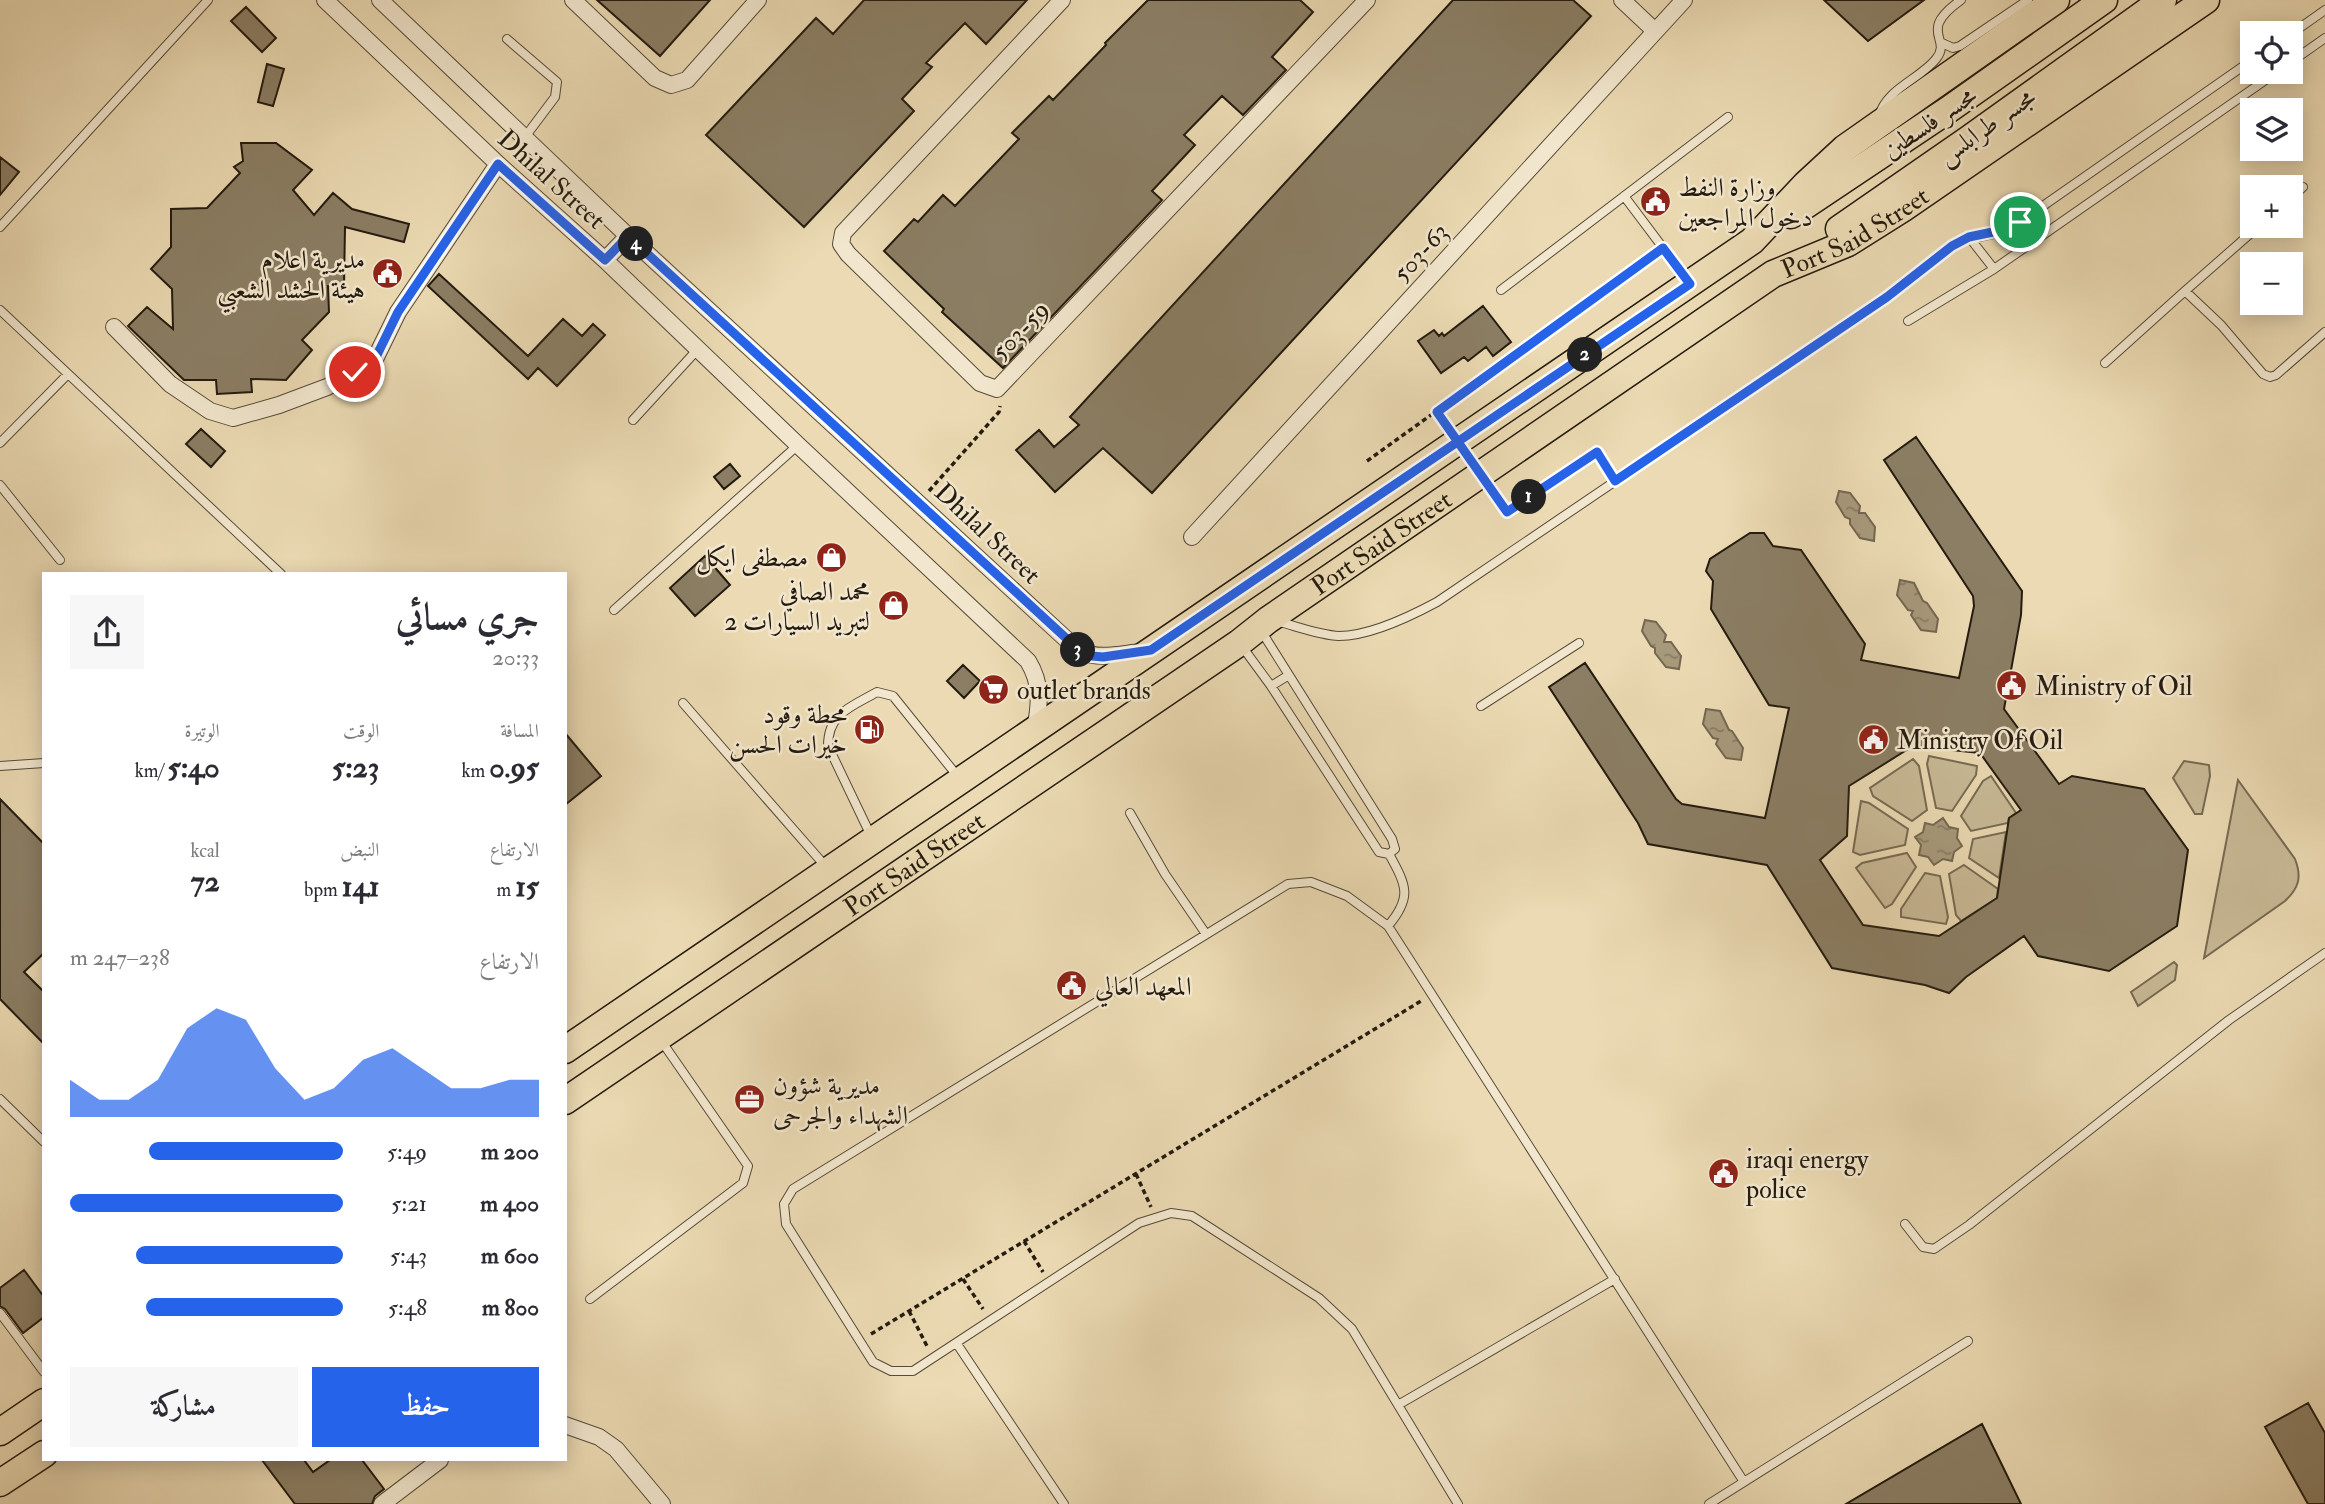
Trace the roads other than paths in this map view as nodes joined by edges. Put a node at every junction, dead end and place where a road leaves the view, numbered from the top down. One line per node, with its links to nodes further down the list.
1 (208, 0): 30 (lane)
2 (325, 0): 28 (street, Dhilal Street)
3 (380, 0): 27 (street, Dhilal Street)
4 (573, 0): 5 (street)
5 (758, 0)
6 (1062, 0): 7 (street, 503-59)
7 (1367, 0)
8 (1622, 0): 18 (street)
9 (1684, 0): 18 (street, 503-63)
10 (1961, 0): 21 (lane)
11 (2028, 0): 21 (lane)
12 (2056, 0): 26 (main road, Port Said Street)
13 (2104, 0): 34 (main road, مجسر فلسطين)
14 (2163, 0): 37 (main road, مجسر طرابلس)
15 (2206, 0): 37 (main road, Port Said Street)
16 (2325, 10): 17 (lane)
17 (2303, 26)
18 (1655, 31): 52 (street, 503-63)
19 (2325, 38): 22 (lane)
20 (507, 39): 27 (lane)
21 (1942, 43): 26 (lane)
22 (2303, 54)
23 (2240, 68): 32 (lane)
24 (2260, 84): 36 (lane)
25 (1728, 117): 29 (lane)
26 (1877, 126): 34 (main road, Port Said Street)
27 (525, 136): 31 (street, Dhilal Street)
28 (498, 164): 35 (street, Dhilal Street); 43 (street)
29 (1624, 196): 38 (lane); 39 (lane)
30 (0, 226)
31 (628, 236): 35 (street); 58 (street, Dhilal Street)
32 (1969, 237): 36 (lane); 56 (lane)
33 (2245, 238): 40 (lane)
34 (1752, 241): 38 (main road, Port Said Street)
35 (605, 260): 45 (street, Dhilal Street)
36 (1994, 269): 42 (lane)
37 (1773, 274): 56 (main road, Port Said Street)
38 (1690, 284): 58 (main road, Port Said Street)
39 (1501, 290)
40 (2185, 291): 44 (lane); 46 (lane)
41 (0, 310): 47 (lane)
42 (1908, 321)
43 (114, 327)
44 (2325, 332)
45 (698, 349): 48 (lane); 50 (street, Dhilal Street)
46 (2105, 363)
47 (68, 374): 49 (lane); 54 (lane)
48 (633, 420)
49 (0, 443)
50 (798, 445): 55 (lane); 63 (street, Dhilal Street)
51 (0, 485): 53 (lane)
52 (1192, 537)
53 (60, 560)
54 (279, 572)
55 (614, 610)
56 (1255, 630): 59 (lane); 60 (lane); 74 (main road, Port Said Street)
57 (1579, 643): 62 (lane)
58 (1151, 650): 63 (main road, Port Said Street)
59 (1289, 675): 60 (lane); 69 (lane)
60 (1271, 686): 69 (lane)
61 (683, 704): 70 (lane)
62 (1481, 706)
63 (1035, 731): 66 (main road, Port Said Street)
64 (42, 763): 65 (lane)
65 (0, 766)
66 (961, 781): 68 (main road, Port Said Street); 68 (lane)
67 (1130, 813): 72 (lane)
68 (874, 841): 70 (main road, Port Said Street)
69 (1389, 855): 71 (lane)
70 (829, 870): 75 (main road, Port Said Street)
71 (1388, 926): 72 (lane); 80 (lane)
72 (1206, 934): 84 (lane)
73 (2325, 953): 79 (lane)
74 (659, 1037): 77 (main road, Port Said Street); 81 (lane)
75 (567, 1048)
76 (0, 1099): 78 (lane)
77 (567, 1100)
78 (42, 1140)
79 (1905, 1224)
80 (1615, 1279): 87 (lane); 92 (lane)
81 (590, 1299)
82 (0, 1313): 85 (lane)
83 (1968, 1342): 92 (lane)
84 (957, 1344): 87 (lane); 96 (lane)
85 (42, 1369)
86 (42, 1403): 89 (main road)
87 (1398, 1405): 97 (lane)
88 (567, 1426): 95 (street)
89 (0, 1432)
90 (42, 1455): 93 (main road)
91 (439, 1461): 94 (street)
92 (1744, 1482): 98 (lane)
93 (0, 1483)
94 (382, 1504)
95 (662, 1504)
96 (1064, 1504)
97 (1458, 1504)
98 (1709, 1504)

